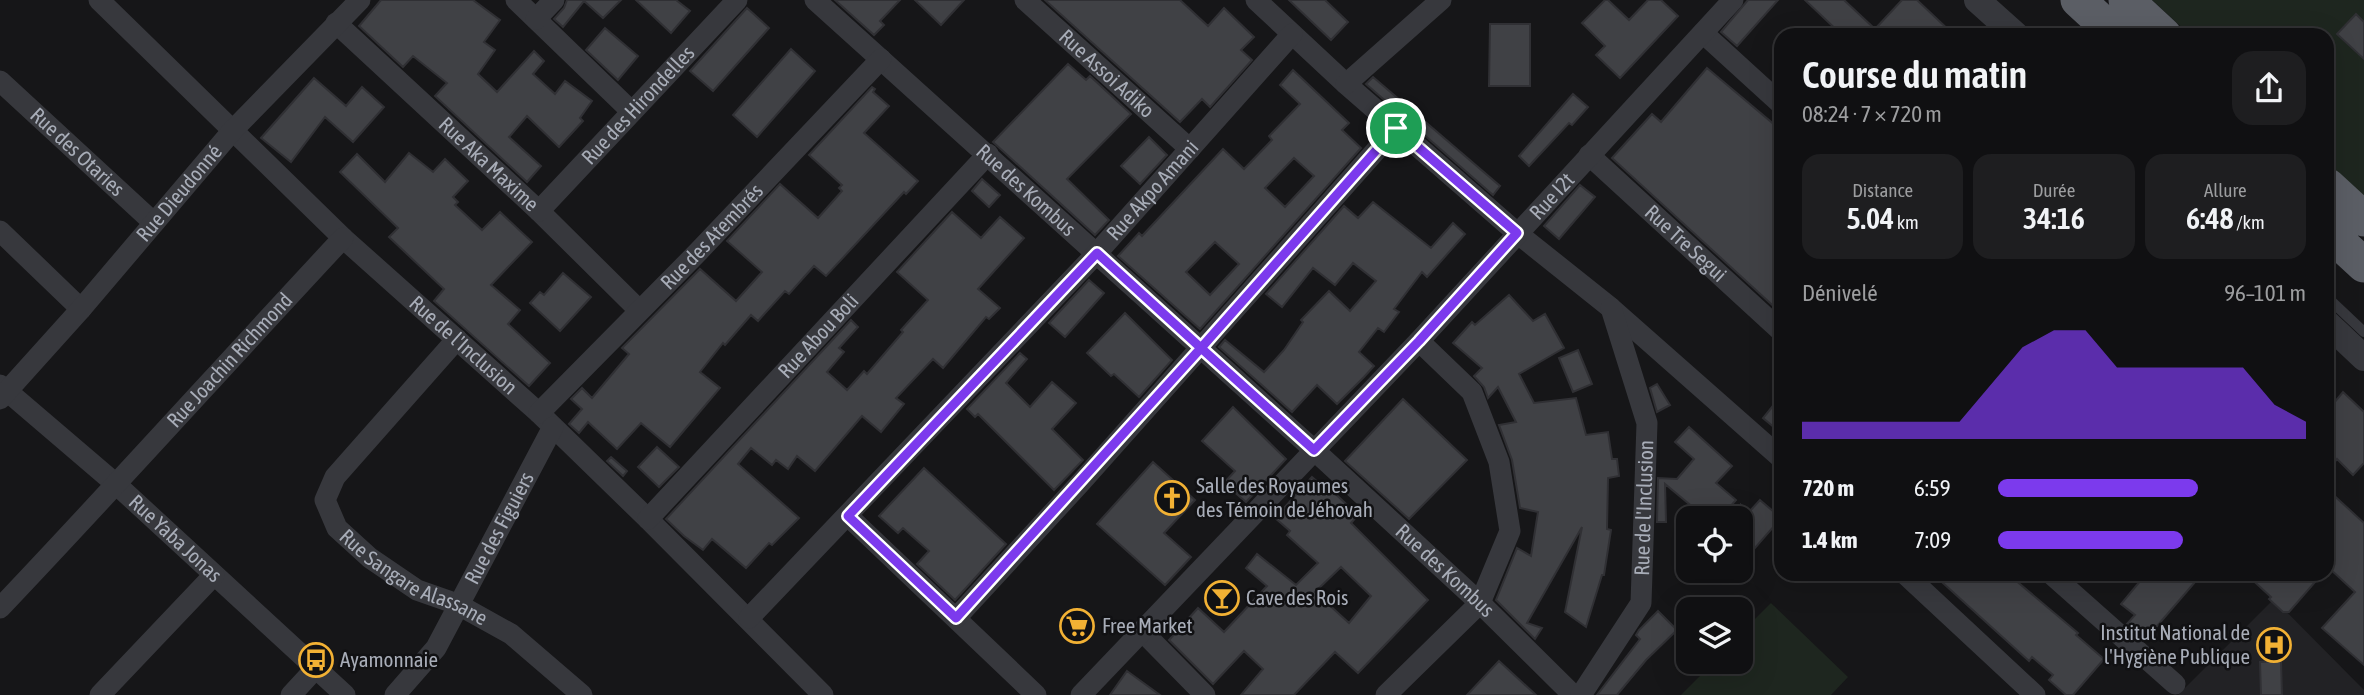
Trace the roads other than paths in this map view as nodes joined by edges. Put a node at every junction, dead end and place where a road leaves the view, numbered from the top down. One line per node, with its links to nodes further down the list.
1 (360, 0): 15 (street, Rue Dieudonné)
2 (516, 0): 14 (street)
3 (554, 0): 14 (street)
4 (737, 0): 25 (street, Rue des Hirondelles)
5 (815, 0): 21 (street, Rue des Kombus)
6 (1025, 0): 28 (street, Rue Assoi Adiko)
7 (1256, 0): 20 (street)
8 (1441, 0): 23 (street)
9 (1733, 0): 19 (street, Rue I2t)
10 (1977, 0): 16 (street)
11 (2078, 0): 17 (highway)
12 (2126, 0): 18 (highway)
13 (111, 4): 27 (street, Rue de l'Inclusion)
14 (536, 19): 25 (street)
15 (336, 23): 27 (street, Rue Dieudonné); 32 (street, Rue Aka Maxime)
16 (2007, 28)
17 (2108, 28)
18 (2156, 28)
19 (1703, 33): 24 (street); 30 (street, Rue I2t)
20 (1292, 34): 23 (street); 28 (street, Rue Akpo Amani)
21 (881, 59): 29 (street, Rue des Kombus); 44 (street, Rue des Atembrés)
22 (0, 81): 34 (street, Rue des Otaries)
23 (1346, 84): 26 (street)
24 (1774, 99)
25 (631, 111): 32 (street, Rue des Hirondelles)
26 (1396, 128): 36 (street); 50 (street)
27 (233, 130): 34 (street, Rue Dieudonné); 37 (street, Rue de l'Inclusion)
28 (1190, 149): 39 (street, Rue Akpo Amani)
29 (988, 154): 39 (street, Rue des Kombus); 58 (street, Rue Abou Boli)
30 (1589, 155): 36 (street, Rue I2t); 45 (street, Rue Tre Segui)
31 (2334, 192): 33 (highway)
32 (539, 211): 44 (street, Rue Aka Maxime)
33 (2364, 219)
34 (154, 223): 42 (street, Rue Dieudonné)
35 (0, 230): 42 (street)
36 (1517, 233): 43 (street); 49 (street, Rue I2t)
37 (343, 238): 48 (street, Rue de l'Inclusion); 56 (street, Rue Joachin Richmond)
38 (2334, 238): 40 (highway)
39 (1097, 253): 50 (street, Rue des Kombus); 57 (street, Rue Akpo Amani)
40 (2364, 265)
41 (2334, 304): 47 (lane)
42 (81, 309): 52 (street, Rue Dieudonné)
43 (1611, 309): 55 (street); 81 (street, Rue de l'Inclusion)
44 (639, 310): 53 (street, Rue des Atembrés)
45 (1774, 325)
46 (2334, 330): 51 (street)
47 (2364, 332)
48 (457, 339): 53 (street, Rue de l'Inclusion); 63 (street, Rue Sangare Alassane)
49 (1419, 341): 54 (street, Rue I2t); 62 (street)
50 (1201, 348): 54 (street, Rue des Kombus); 66 (street)
51 (2364, 358)
52 (2, 392): 56 (street, Rue Yaba Jonas)
53 (546, 420): 58 (street, Rue de l'Inclusion); 63 (street, Rue des Figuiers)
54 (1314, 450): 62 (street, Rue des Kombus); 67 (street, Rue I2t)
55 (1774, 451)
56 (117, 485): 59 (street, Rue Yaba Jonas); 64 (street, Rue Joachin Richmond)
57 (848, 516): 65 (street, Rue Akpo Amani); 66 (street)
58 (648, 519): 65 (street, Rue de l'Inclusion)
59 (214, 575): 68 (street, Rue Yaba Jonas); 70 (street)
60 (1913, 581): 82 (street)
61 (2059, 581): 69 (street)
62 (1480, 603): 79 (street); 80 (street, Rue des Kombus)
63 (457, 604): 73 (street, Rue des Figuiers); 74 (street, Rue Sangare Alassane)
64 (0, 608)
65 (749, 618): 75 (street, Rue de l'Inclusion)
66 (956, 618): 76 (street)
67 (1142, 631): 77 (street, Rue I2t); 78 (street)
68 (315, 668): 71 (street); 72 (street, Rue Yaba Jonas)
69 (2175, 684)
70 (100, 695)
71 (291, 695)
72 (345, 695)
73 (395, 695)
74 (582, 695)
75 (823, 695)
76 (1036, 695)
77 (1081, 695)
78 (1205, 695)
79 (1386, 695)
80 (1573, 695)
81 (1581, 695)
82 (2035, 695)

